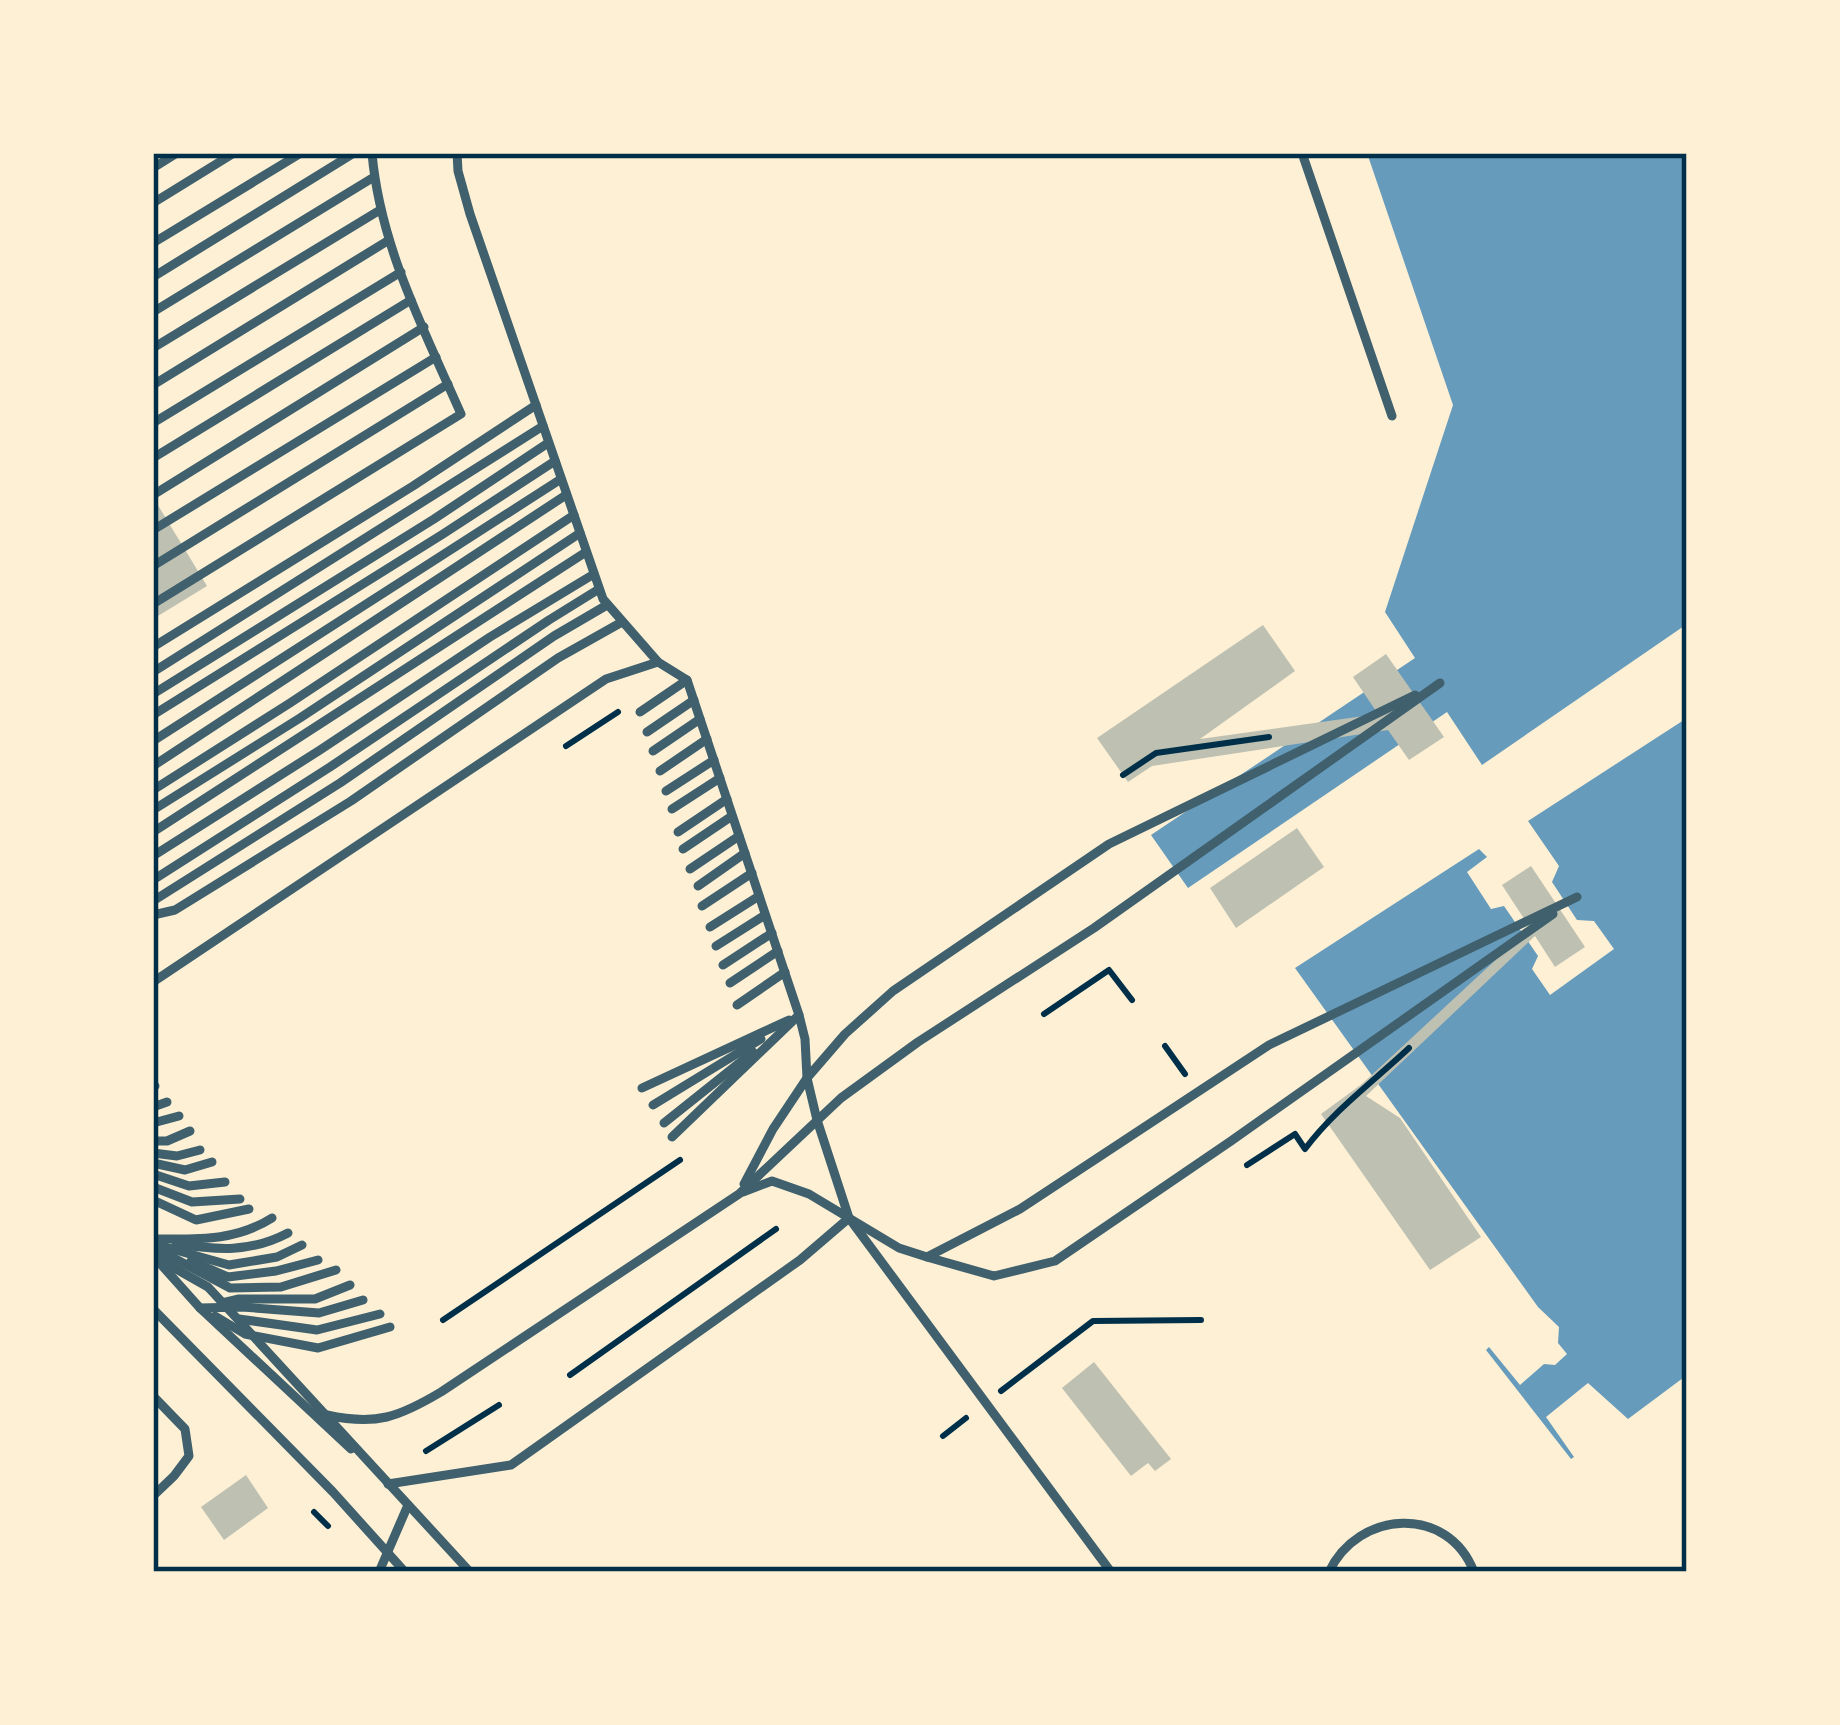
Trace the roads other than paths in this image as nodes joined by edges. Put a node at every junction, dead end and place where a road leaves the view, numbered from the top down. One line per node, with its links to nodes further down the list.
1 (177, 153): 8 (lane)
2 (234, 153): 10 (lane)
3 (301, 153): 13 (lane)
4 (354, 153): 15 (lane)
5 (373, 153): 9 (lane)
6 (457, 153): 23 (lane)
7 (1302, 153): 24 (lane)
8 (153, 168)
9 (374, 177): 11 (lane); 17 (lane)
10 (153, 203)
11 (380, 210): 12 (lane); 19 (lane)
12 (389, 240): 14 (lane); 22 (lane)
13 (153, 243)
14 (401, 272): 16 (lane); 25 (lane)
15 (153, 277)
16 (411, 300): 18 (lane); 28 (lane)
17 (153, 312)
18 (424, 327): 20 (lane); 32 (lane)
19 (153, 348)
20 (436, 357): 21 (lane); 34 (lane)
21 (448, 384): 37 (lane); 40 (lane)
22 (153, 386)
23 (536, 405): 26 (lane); 43 (lane)
24 (1392, 416)
25 (153, 423)
26 (543, 426): 27 (lane); 45 (lane)
27 (548, 443): 29 (lane); 47 (lane)
28 (153, 458)
29 (555, 460): 30 (lane); 50 (lane)
30 (562, 479): 31 (lane); 54 (lane)
31 (566, 495): 33 (lane); 57 (lane)
32 (153, 496)
33 (574, 515): 35 (lane); 60 (lane)
34 (153, 530)
35 (580, 533): 36 (lane); 64 (lane)
36 (586, 552): 38 (lane); 66 (lane)
37 (153, 566)
38 (594, 574): 39 (lane); 71 (lane)
39 (599, 589): 41 (lane); 74 (lane)
40 (153, 604)
41 (608, 605): 42 (lane); 77 (lane)
42 (622, 622): 44 (lane); 79 (lane)
43 (153, 647)
44 (658, 662): 46 (lane); 87 (lane)
45 (153, 672)
46 (687, 680): 48 (lane); 49 (lane)
47 (153, 694)
48 (694, 700): 51 (lane); 52 (lane)
49 (637, 707)
50 (153, 715)
51 (700, 719): 53 (lane); 55 (lane)
52 (647, 732)
53 (707, 739): 56 (lane); 58 (lane)
54 (153, 741)
55 (653, 751)
56 (714, 760): 59 (lane); 61 (lane)
57 (153, 766)
58 (660, 770)
59 (720, 778): 62 (lane); 63 (lane)
60 (153, 790)
61 (666, 791)
62 (727, 799): 65 (lane); 67 (lane)
63 (672, 809)
64 (153, 810)
65 (733, 816): 68 (lane); 69 (lane)
66 (153, 832)
67 (678, 832)
68 (739, 836): 70 (lane); 72 (lane)
69 (683, 849)
70 (745, 854): 73 (lane); 75 (lane)
71 (153, 856)
72 (691, 869)
73 (752, 873): 76 (lane); 78 (lane)
74 (153, 880)
75 (698, 886)
76 (759, 896): 80 (lane); 81 (lane)
77 (153, 902)
78 (702, 906)
79 (153, 915)
80 (766, 915): 82 (lane); 83 (lane)
81 (710, 926)
82 (772, 933): 84 (lane); 85 (lane)
83 (716, 946)
84 (778, 951): 86 (lane); 88 (lane)
85 (723, 965)
86 (785, 972): 89 (lane); 90 (lane)
87 (153, 982)
88 (730, 983)
89 (736, 1005)
90 (800, 1015): 91 (lane); 92 (lane); 94 (lane); 99 (lane); 101 (lane)
91 (807, 1078): 97 (lane); 97 (lane); 110 (lane)
92 (642, 1088)
93 (167, 1102): 95 (lane)
94 (653, 1106)
95 (153, 1107)
96 (178, 1116): 98 (lane)
97 (818, 1120): 110 (lane); 115 (lane)
98 (153, 1123)
99 (664, 1123)
100 (190, 1131): 102 (lane)
101 (672, 1137)
102 (153, 1141)
103 (200, 1150): 104 (lane)
104 (153, 1153)
105 (153, 1162): 106 (lane)
106 (212, 1162)
107 (153, 1174): 108 (lane)
108 (225, 1182)
109 (153, 1187): 111 (lane)
110 (739, 1194): 115 (lane); 129 (lane)
111 (240, 1199)
112 (153, 1200): 113 (lane)
113 (249, 1209)
114 (272, 1218): 118 (lane)
115 (849, 1218): 119 (lane); 130 (lane); 138 (lane)
116 (288, 1234): 118 (lane)
117 (302, 1245): 118 (lane)
118 (153, 1247): 120 (lane); 121 (lane); 124 (lane); 129 (lane)
119 (927, 1257): 119 (lane)
120 (318, 1259)
121 (336, 1270)
122 (350, 1285): 124 (lane)
123 (363, 1300): 124 (lane)
124 (200, 1307): 126 (lane); 127 (lane); 130 (lane)
125 (153, 1309): 133 (lane)
126 (380, 1314)
127 (390, 1327)
128 (153, 1396): 131 (lane)
129 (327, 1415): 137 (lane)
130 (388, 1484): 132 (lane)
131 (153, 1496)
132 (408, 1505): 133 (lane); 137 (lane)
133 (388, 1552): 135 (lane); 136 (lane)
134 (1337, 1556): 139 (lane); 140 (lane); 141 (lane)
135 (379, 1572)
136 (405, 1572)
137 (471, 1572)
138 (1112, 1572)
139 (1318, 1572)
140 (1329, 1572)
141 (1474, 1572)

